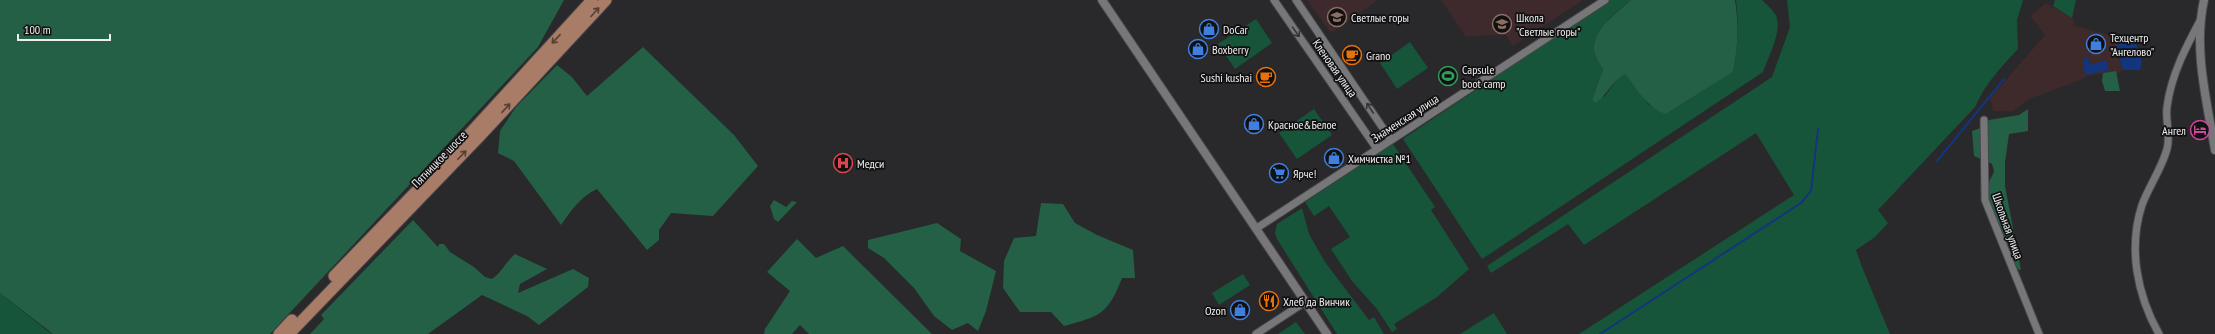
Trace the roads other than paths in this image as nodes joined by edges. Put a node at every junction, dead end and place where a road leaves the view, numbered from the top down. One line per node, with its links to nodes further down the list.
1 (592, 0): 15 (main road, Пятницкое шоссе, one-way to 15)
2 (606, 0): 16 (main road, Пятницкое шоссе, one-way to 2)
3 (1102, 0): 13 (street)
4 (1274, 0): 11 (street, Кленовая улица, one-way to 11)
5 (1296, 0): 10 (street, Кленовая улица, one-way to 5)
6 (1605, 0): 10 (street, Знаменская улица)
7 (2204, 0): 8 (street)
8 (2201, 19): 12 (street); 20 (street)
9 (1984, 120): 19 (street, Школьная улица)
10 (1391, 140): 11 (street, Знаменская улица)
11 (1377, 149): 13 (street, Знаменская улица)
12 (2215, 150)
13 (1257, 228): 14 (street)
14 (1305, 302): 17 (street); 18 (street)
15 (279, 334)
16 (289, 334)
17 (1256, 334)
18 (1326, 334)
19 (2039, 334)
20 (2159, 334)

